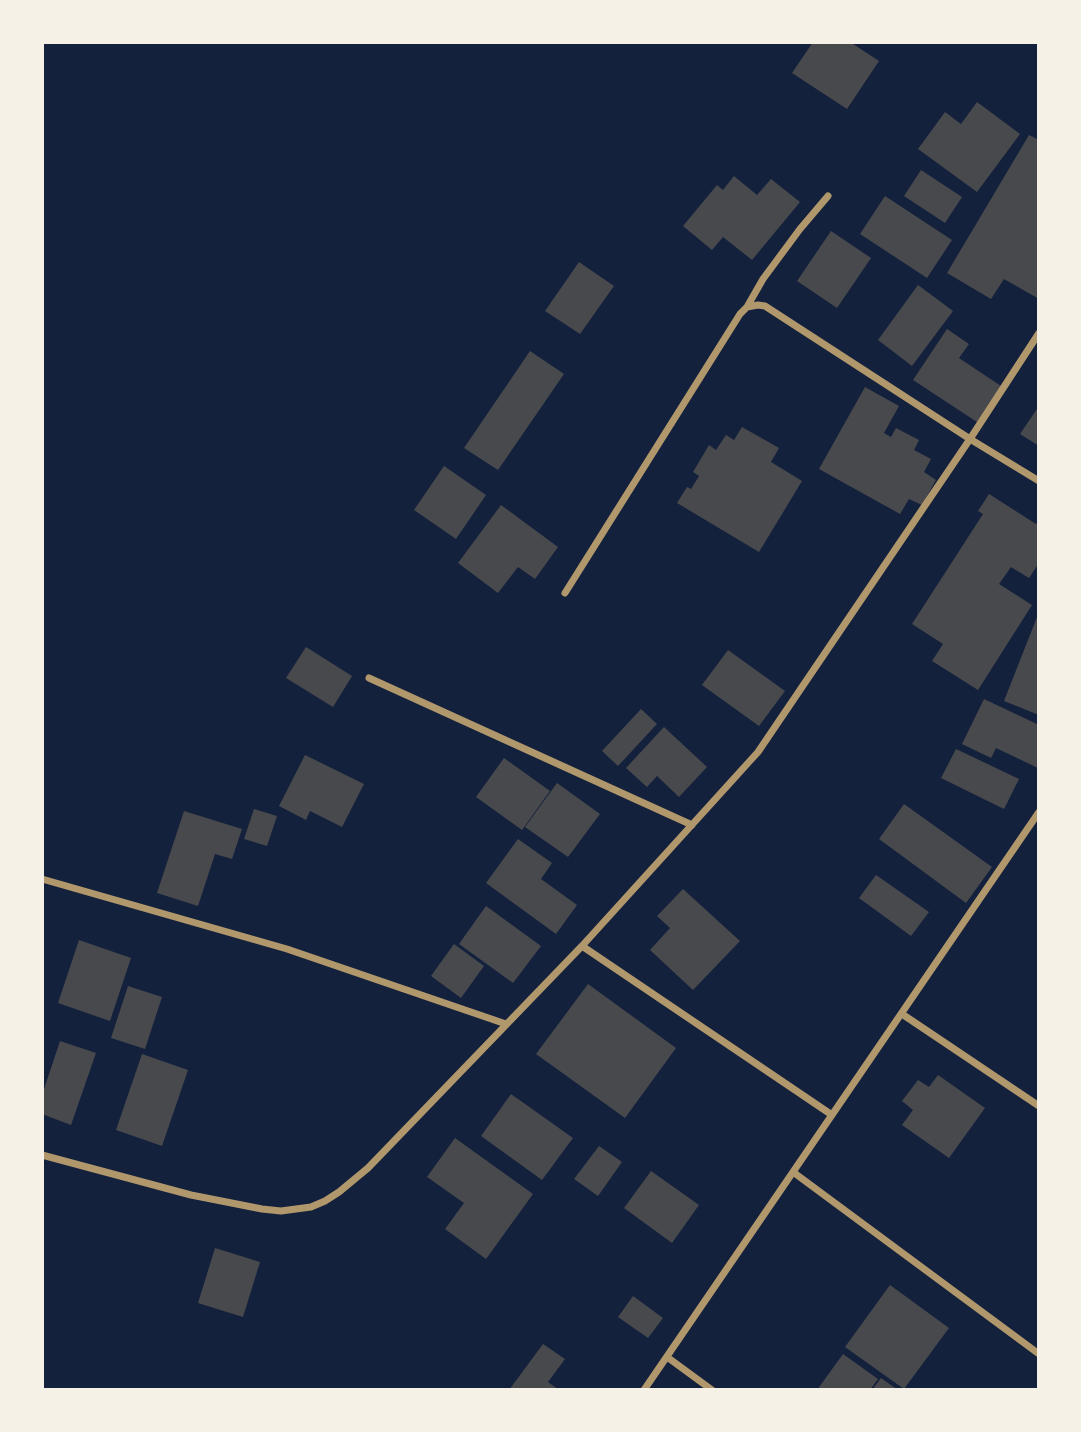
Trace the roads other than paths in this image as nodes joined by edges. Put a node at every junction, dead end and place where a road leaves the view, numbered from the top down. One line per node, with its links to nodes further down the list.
1 (828, 196): 2 (street)
2 (747, 307): 4 (street); 6 (street)
3 (1039, 332): 4 (street)
4 (970, 439): 5 (street); 9 (street)
5 (1039, 481)
6 (565, 593)
7 (369, 678): 9 (street)
8 (1039, 812): 12 (street)
9 (692, 825): 11 (street)
10 (42, 879): 13 (street)
11 (582, 946): 13 (street); 15 (street)
12 (902, 1014): 14 (street); 15 (street)
13 (506, 1024): 16 (street)
14 (1039, 1106)
15 (832, 1115): 17 (street)
16 (42, 1155)
17 (793, 1172): 18 (street); 19 (street)
18 (1039, 1354)
19 (667, 1357): 20 (street); 21 (street)
20 (644, 1390)
21 (712, 1390)

